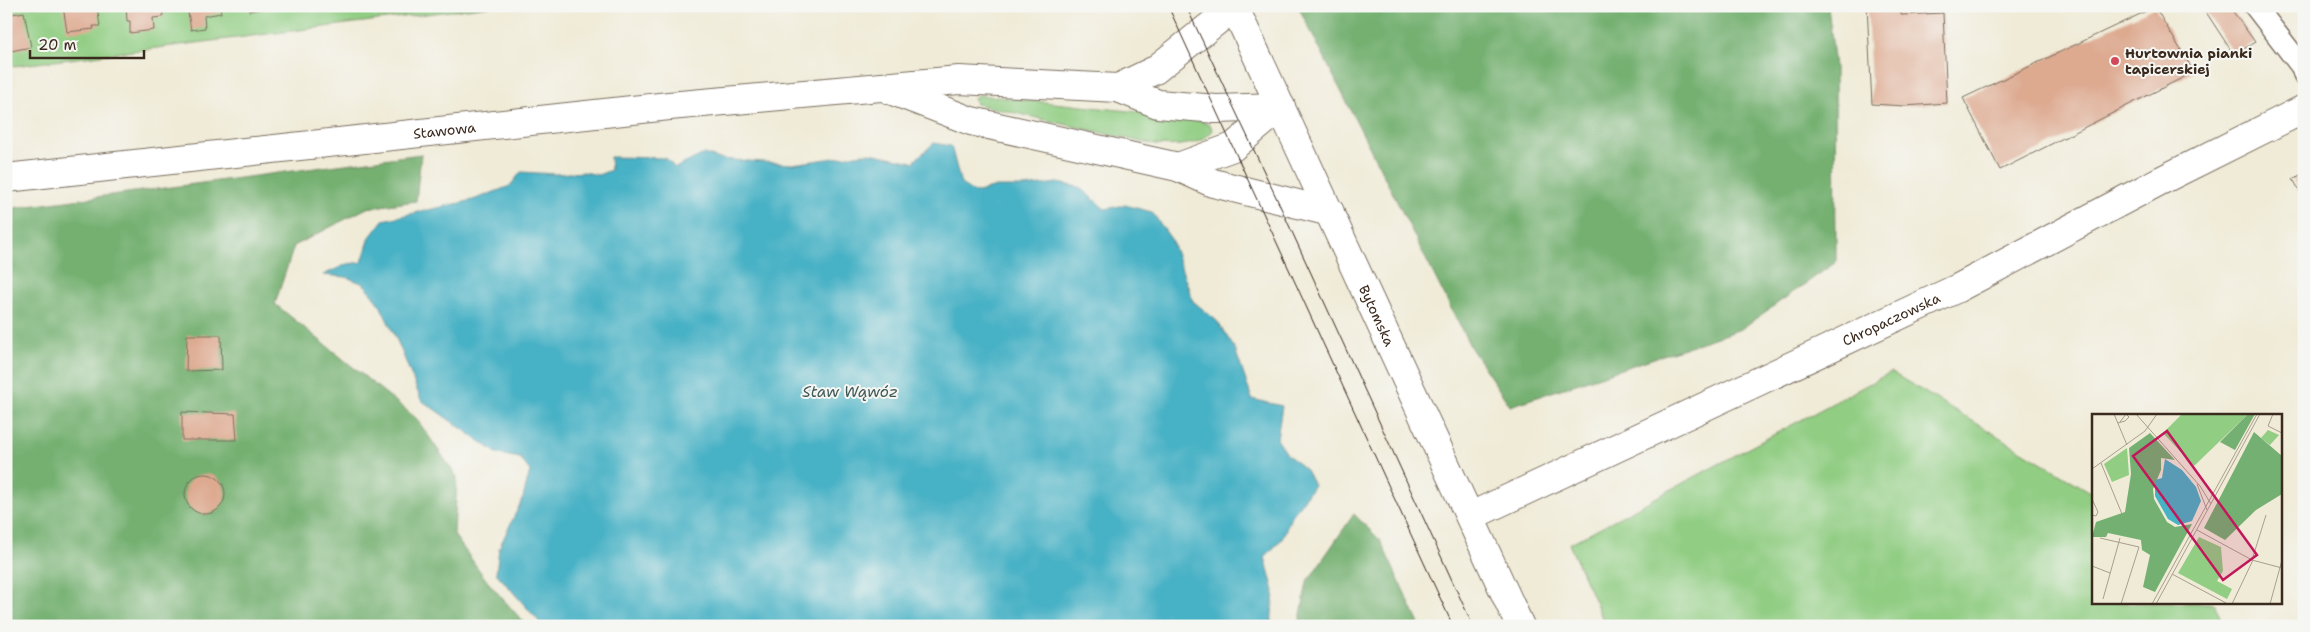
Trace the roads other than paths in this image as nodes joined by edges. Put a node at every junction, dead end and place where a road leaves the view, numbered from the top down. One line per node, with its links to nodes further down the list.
1 (2255, 6): 3 (lane)
2 (1234, 7): 5 (street); 6 (street, Bytomska)
3 (2304, 74)
4 (884, 87): 5 (street, Stawowa); 8 (street); 9 (street, Stawowa)
5 (1118, 88): 6 (street)
6 (1281, 106): 8 (street); 10 (street, Bytomska)
7 (2304, 110): 11 (street, Chropaczowska)
8 (1178, 167): 10 (street)
9 (6, 178)
10 (1330, 212): 11 (street, Bytomska)
11 (1470, 516): 12 (street, Bytomska)
12 (1520, 626)

